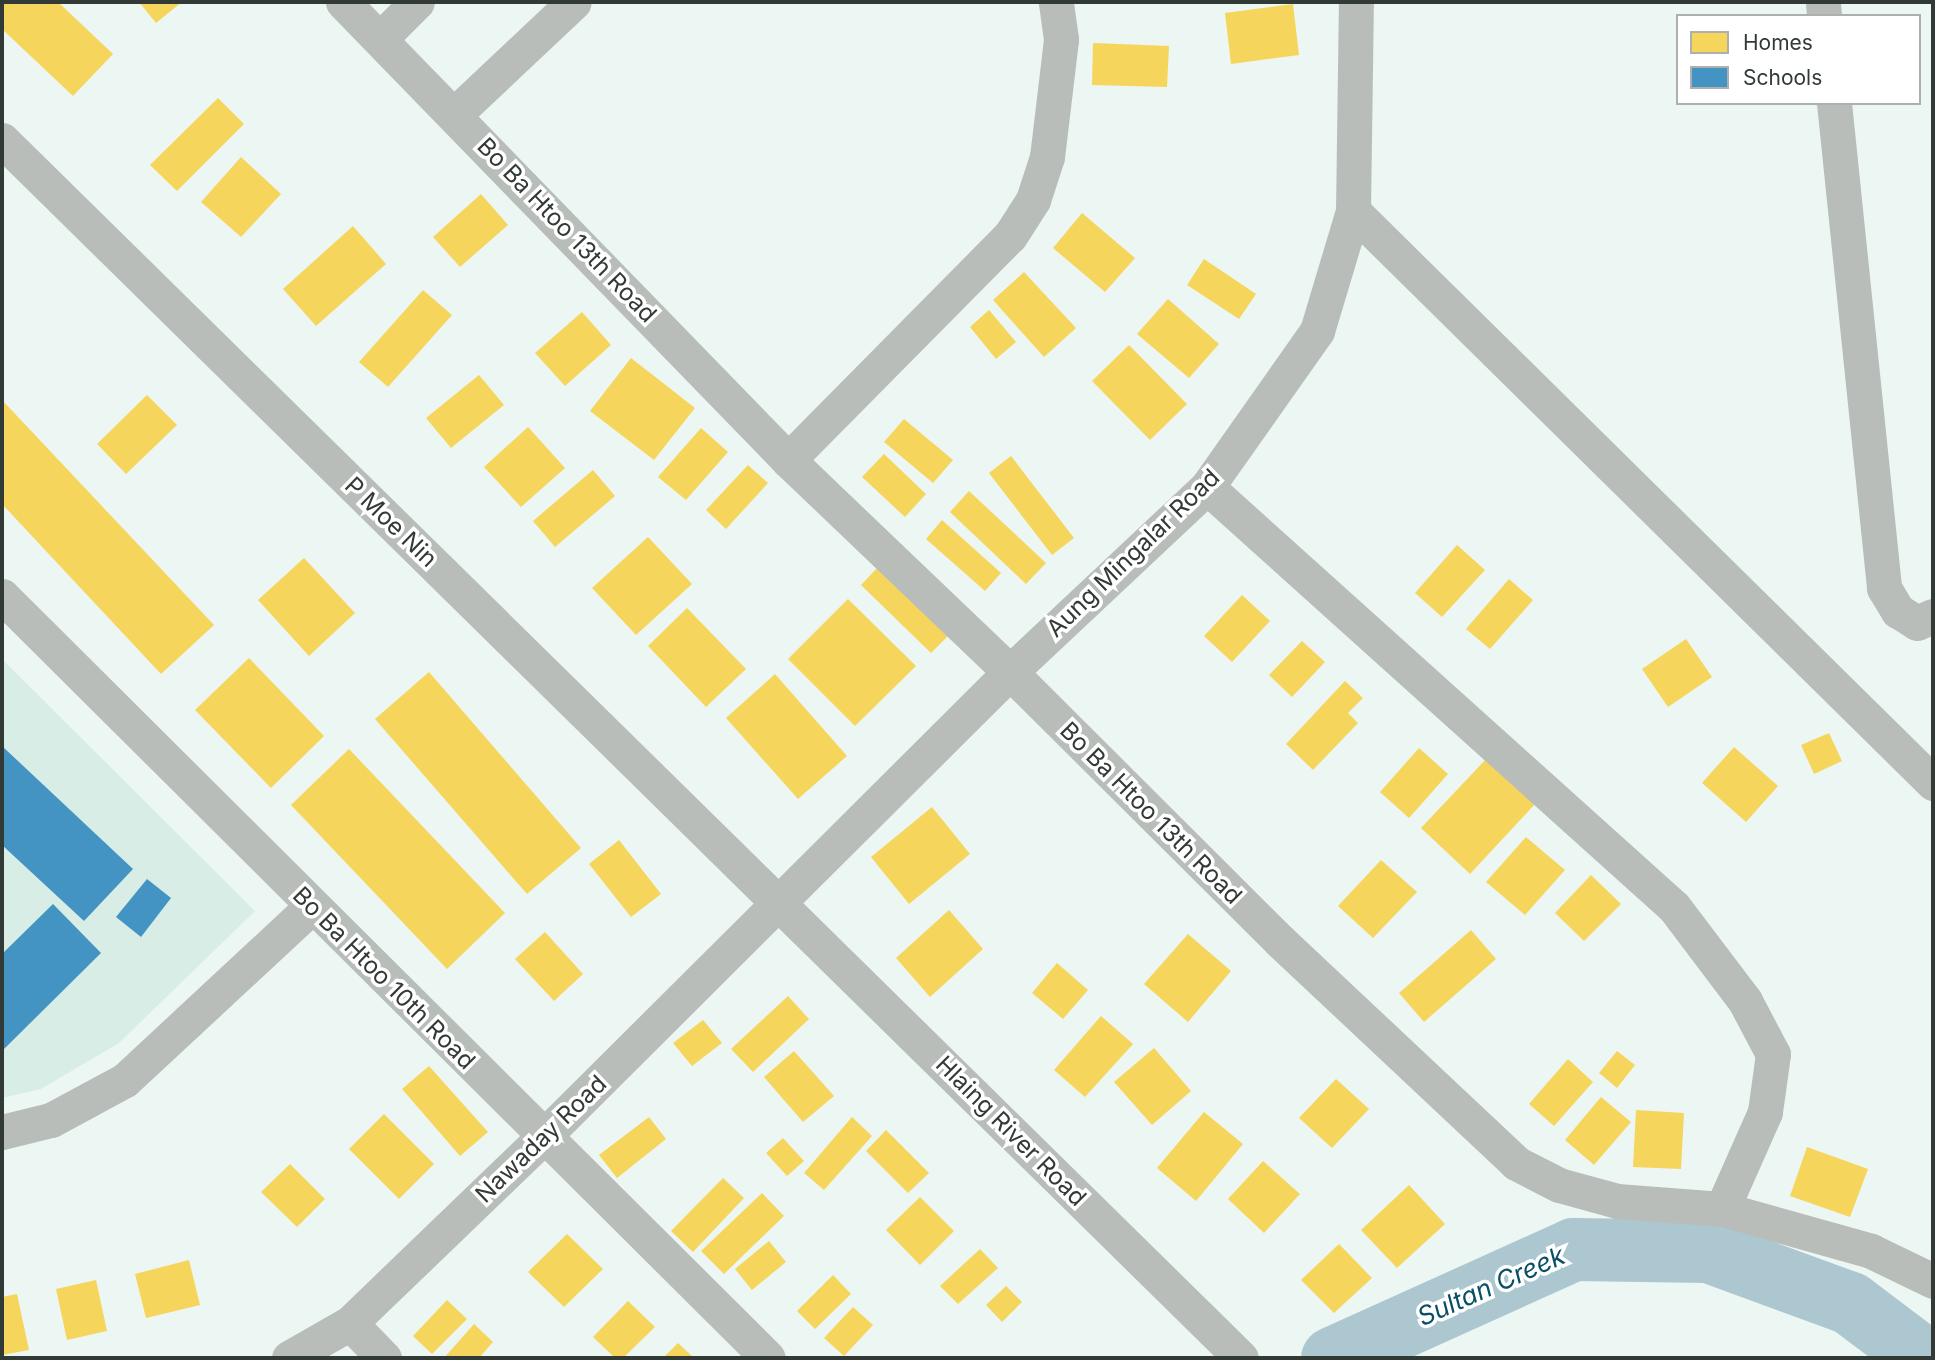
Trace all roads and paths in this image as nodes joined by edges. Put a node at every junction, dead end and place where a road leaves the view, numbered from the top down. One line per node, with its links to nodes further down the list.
1 (344, 2): 6 (street, Bo Ba Htoo 13th Road)
2 (417, 2): 6 (street)
3 (574, 2): 8 (street)
4 (1056, 2): 11 (street)
5 (1356, 2): 10 (street, Aung Mingalar Road)
6 (380, 39): 8 (street, Bo Ba Htoo 13th Road)
7 (1834, 105): 14 (street)
8 (455, 114): 11 (street, Bo Ba Htoo 13th Road)
9 (2, 140): 17 (street, P Moe Nin)
10 (1353, 211): 12 (street, Aung Mingalar Road); 16 (street)
11 (788, 460): 15 (street, Bo Ba Htoo 13th Road)
12 (1207, 487): 15 (street, Aung Mingalar Road); 21 (street)
13 (2, 596): 18 (street, Bo Ba Htoo 10th Road)
14 (1933, 616)
15 (1010, 672): 17 (street, Aung Mingalar Road); 21 (street, Bo Ba Htoo 13th Road)
16 (1933, 783)
17 (780, 904): 20 (street, Nawaday Road); 24 (street, Hlaing River Road)
18 (312, 906): 19 (street); 20 (street, Bo Ba Htoo 10th Road)
19 (2, 1132)
20 (544, 1137): 23 (street, Nawaday Road); 27 (street, Bo Ba Htoo 10th Road)
21 (1722, 1209): 22 (street, Bo Ba Htoo 13th Road)
22 (1933, 1281)
23 (350, 1323): 25 (street, Nawaday Road); 26 (street)
24 (1231, 1348)
25 (289, 1358)
26 (384, 1358)
27 (768, 1358)

